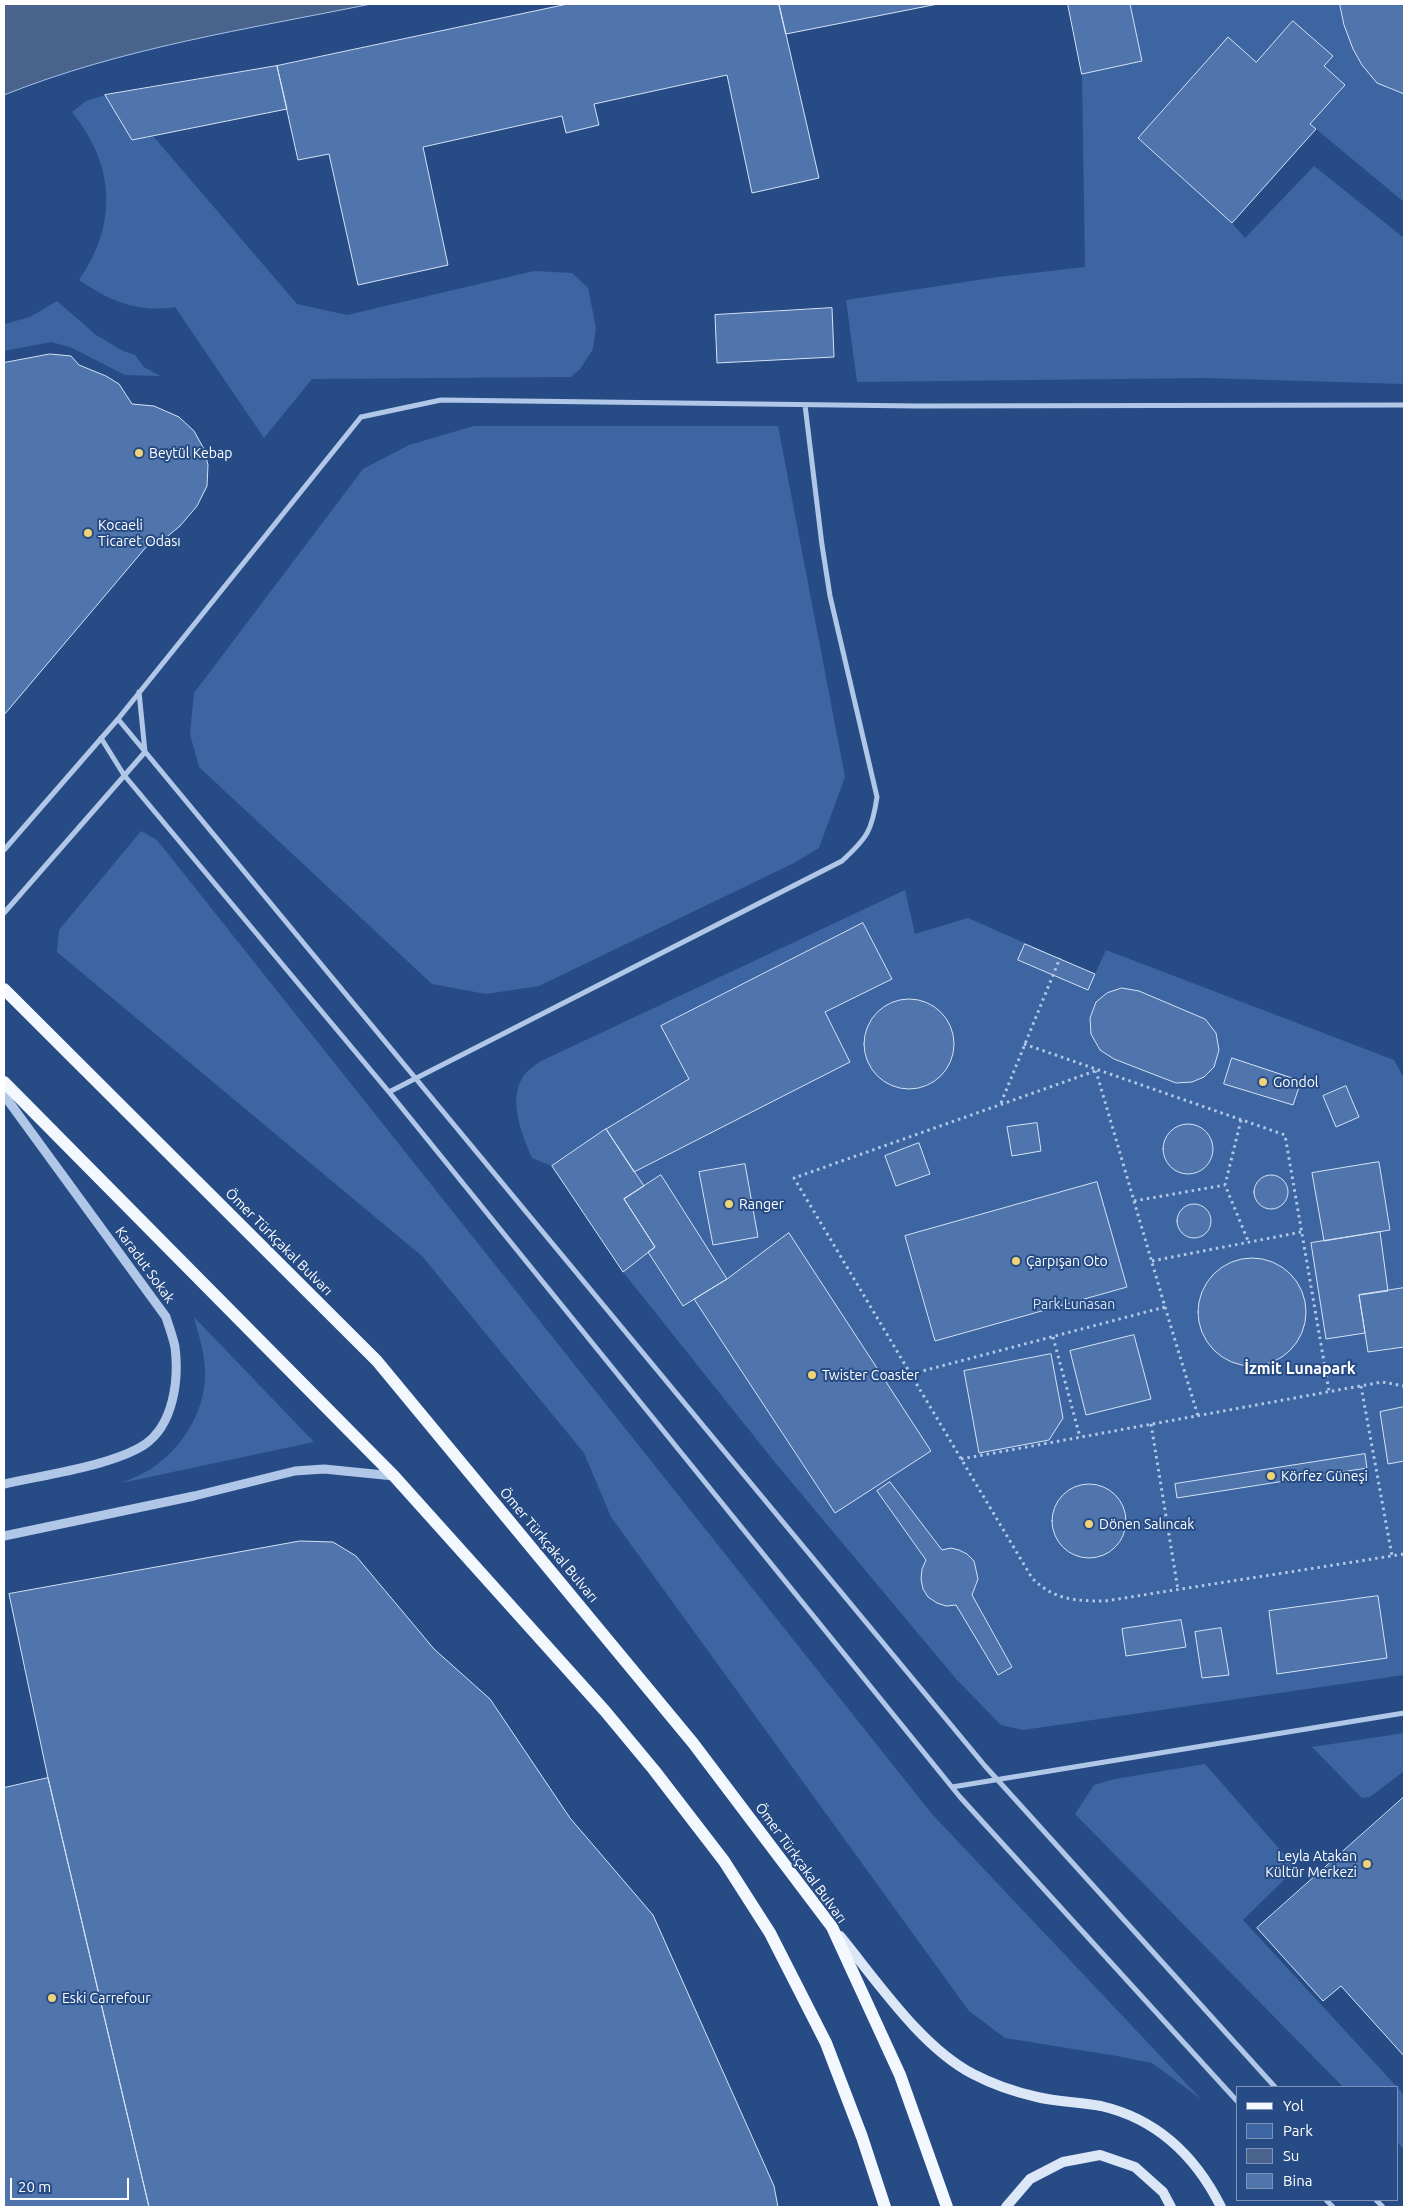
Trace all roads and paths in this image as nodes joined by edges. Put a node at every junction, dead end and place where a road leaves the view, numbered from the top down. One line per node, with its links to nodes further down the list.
1 (805, 405): 2 (street); 3 (street); 14 (street)
2 (1404, 405)
3 (139, 692): 4 (street); 6 (street)
4 (118, 718): 5 (street); 6 (street)
5 (101, 738): 7 (street); 8 (street)
6 (145, 752): 7 (street); 14 (street)
7 (124, 775): 9 (street); 16 (street)
8 (4, 850)
9 (4, 913)
10 (1060, 958): 12 (path)
11 (4, 989): 44 (main road, Ömer Türkçakal Bulvarı)
12 (1024, 1044): 13 (path); 18 (path)
13 (1096, 1070): 18 (path); 19 (path); 21 (path)
14 (416, 1079): 16 (street); 42 (street)
15 (4, 1082): 35 (main road)
16 (389, 1092): 43 (street)
17 (4, 1095): 36 (street, Karadut Sokak)
18 (1001, 1104): 27 (path)
19 (1242, 1120): 20 (path); 22 (path)
20 (1225, 1185): 21 (path); 23 (path)
21 (1134, 1201): 24 (path)
22 (1301, 1232): 23 (path); 30 (path)
23 (1249, 1243): 24 (path)
24 (1152, 1261): 25 (path)
25 (1166, 1307): 26 (path); 31 (path)
26 (1053, 1337): 27 (path); 33 (path)
27 (911, 1374): 34 (path)
28 (1361, 1386): 29 (path); 30 (path); 39 (path)
29 (1404, 1386)
30 (1329, 1392): 31 (path)
31 (1198, 1416): 32 (path)
32 (1151, 1424): 33 (path); 40 (path)
33 (1080, 1437): 34 (path)
34 (961, 1459): 40 (path)
35 (394, 1476): 37 (street); 47 (main road)
36 (4, 1484)
37 (4, 1536)
38 (1404, 1554): 39 (path)
39 (1392, 1556): 40 (path)
40 (1178, 1590)
41 (1404, 1713): 42 (street)
42 (998, 1779): 43 (street); 45 (street)
43 (952, 1787): 46 (street)
44 (832, 1927): 48 (main road, Ömer Türkçakal Bulvarı); 51 (main road)
45 (1274, 2086)
46 (1236, 2101)
47 (885, 2207)
48 (947, 2207)
49 (1006, 2207): 50 (main road)
50 (1171, 2207)
51 (1221, 2207)

